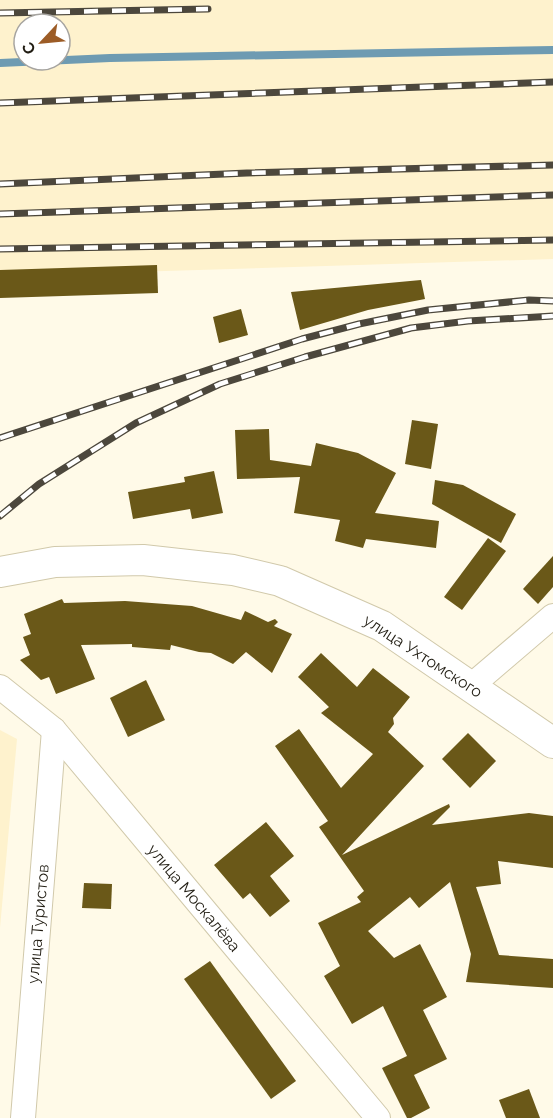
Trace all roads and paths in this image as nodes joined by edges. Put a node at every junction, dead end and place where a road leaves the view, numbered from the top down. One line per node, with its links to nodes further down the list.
1 (0, 572): 3 (street, улица Ухтомского)
2 (553, 616): 3 (street)
3 (471, 686): 6 (street, улица Ухтомского)
4 (0, 687): 5 (street, улица Москалёва)
5 (54, 730): 7 (street, улица Туристов); 8 (street, улица Москалёва)
6 (553, 743)
7 (23, 1118)
8 (378, 1118)

